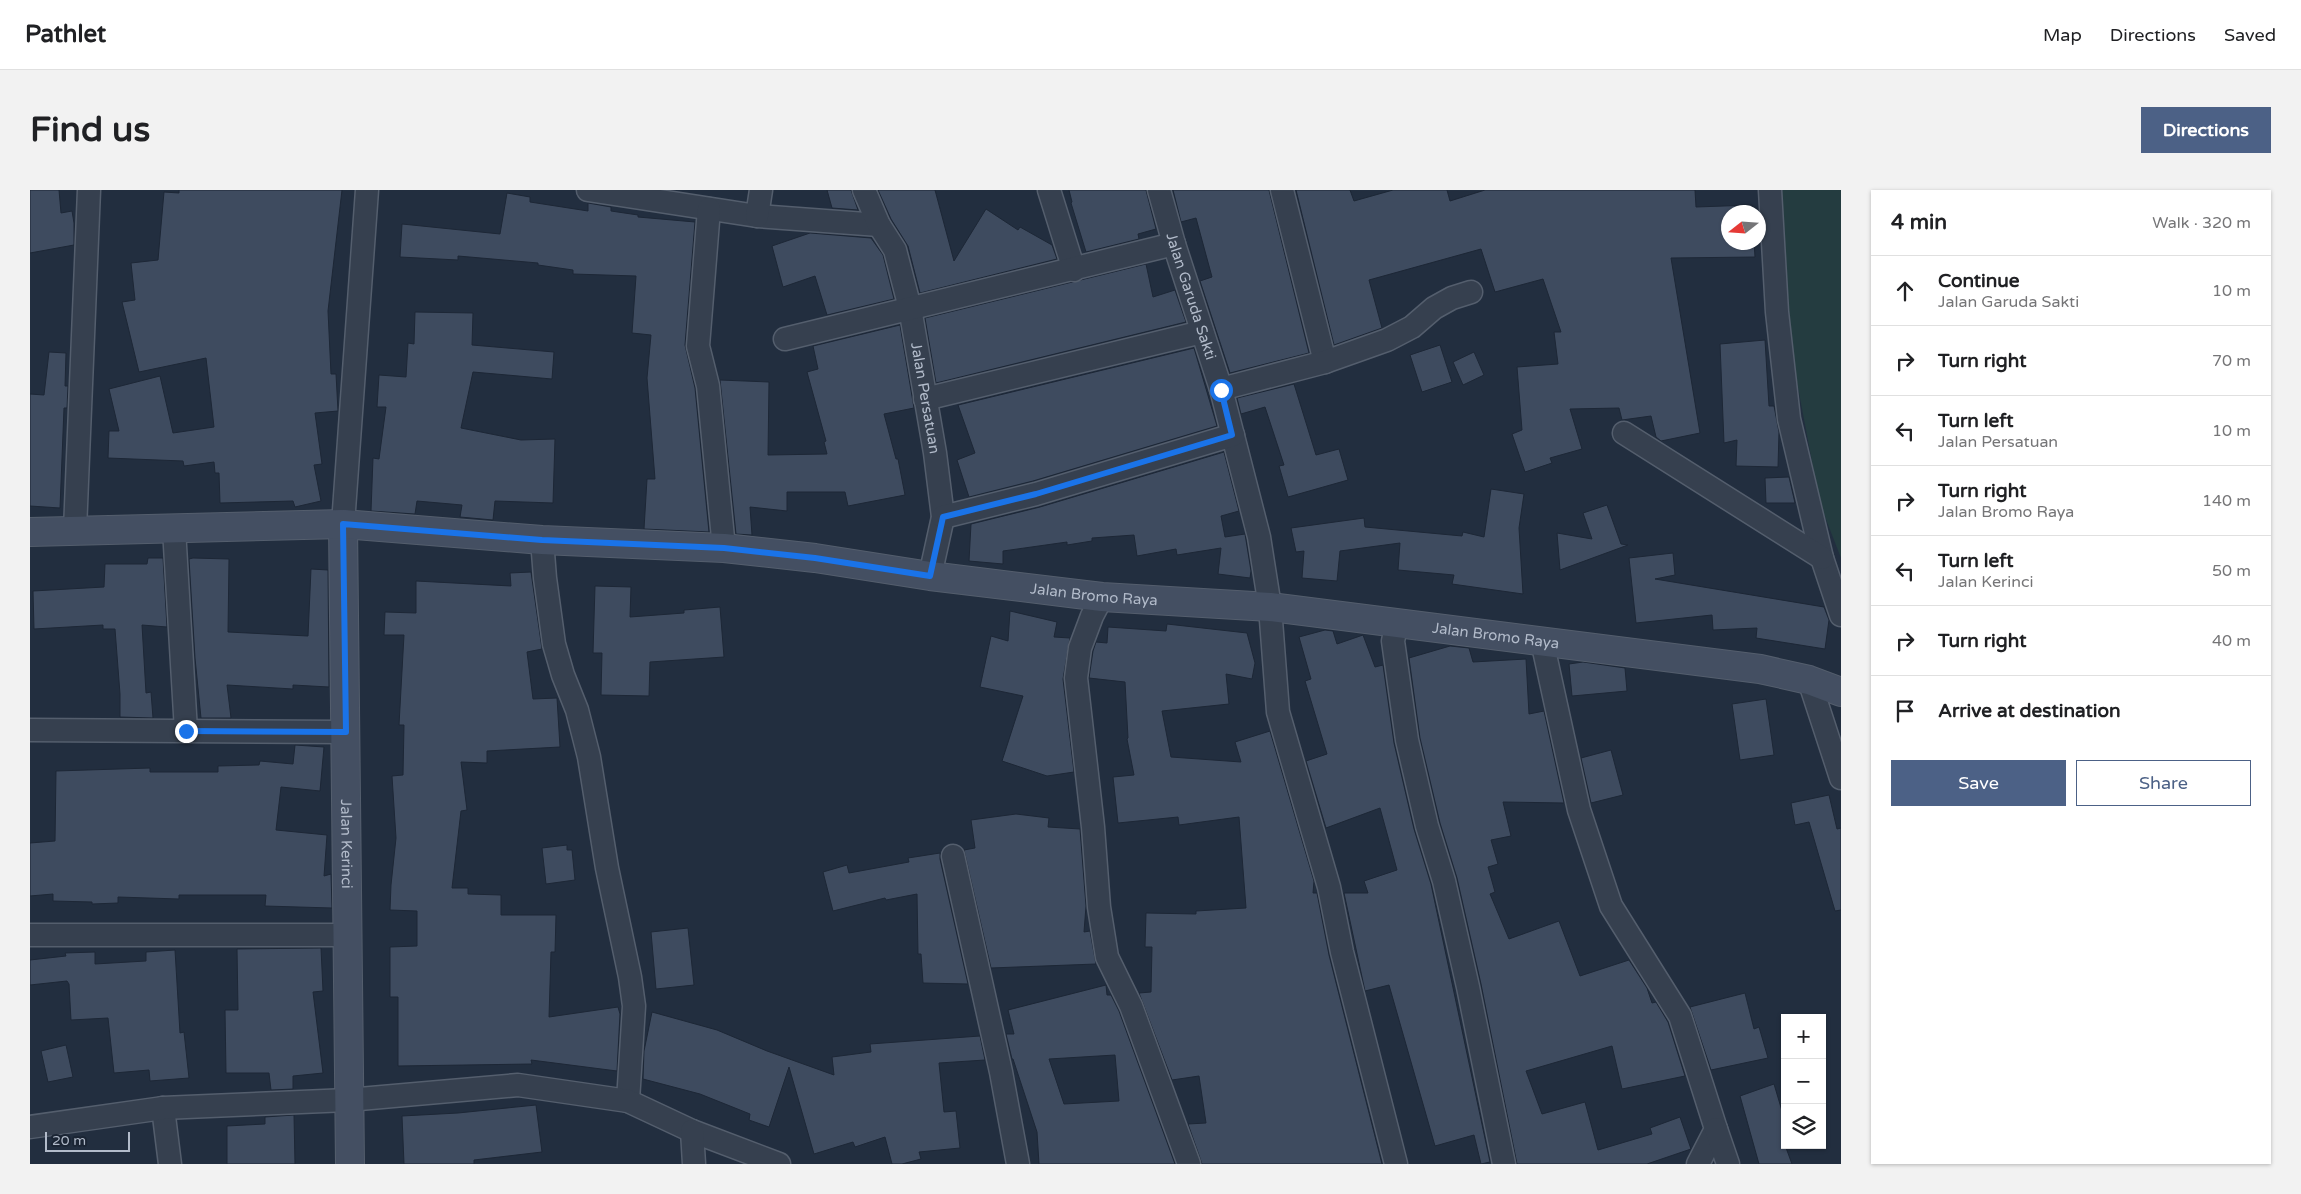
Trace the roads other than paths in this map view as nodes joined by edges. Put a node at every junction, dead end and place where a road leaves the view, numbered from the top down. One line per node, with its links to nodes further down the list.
1 (89, 190): 27 (street)
2 (368, 190): 25 (street)
3 (588, 190): 10 (street)
4 (761, 190): 11 (street)
5 (864, 190): 12 (street, Jalan Persatuan)
6 (1049, 190): 14 (street)
7 (1159, 190): 13 (street, Jalan Garuda Sakti)
8 (1282, 190): 19 (street)
9 (1770, 190): 31 (street)
10 (709, 209): 11 (street); 30 (street)
11 (757, 216): 12 (street)
12 (879, 225): 16 (street, Jalan Persatuan)
13 (1174, 244): 14 (street); 17 (street, Jalan Garuda Sakti)
14 (1074, 270): 16 (street)
15 (1471, 292): 19 (street)
16 (910, 308): 18 (street); 21 (street, Jalan Persatuan)
17 (1202, 332): 20 (street, Jalan Garuda Sakti); 21 (street)
18 (785, 339)
19 (1325, 362): 20 (street)
20 (1221, 390): 23 (street, Jalan Garuda Sakti)
21 (925, 399): 24 (street, Jalan Persatuan)
22 (1624, 433): 31 (street)
23 (1232, 435): 24 (street); 34 (street, Jalan Garuda Sakti)
24 (943, 517): 32 (street, Jalan Persatuan)
25 (343, 524): 26 (main road, Jalan Bromo Raya); 29 (main road, Jalan Bromo Raya); 42 (main road, Jalan Kerinci)
26 (174, 529): 27 (main road, Jalan Bromo Raya); 41 (street)
27 (75, 530): 28 (main road, Jalan Bromo Raya)
28 (30, 532)
29 (542, 540): 30 (main road, Jalan Bromo Raya); 48 (street)
30 (724, 548): 32 (main road, Jalan Bromo Raya)
31 (1822, 558): 35 (street)
32 (930, 576): 33 (main road, Jalan Bromo Raya)
33 (1102, 598): 34 (main road, Jalan Bromo Raya); 58 (street)
34 (1270, 607): 36 (main road, Jalan Bromo Raya); 59 (street, Jalan Garuda Sakti)
35 (1841, 615)
36 (1397, 622): 37 (main road, Jalan Bromo Raya); 60 (street)
37 (1542, 642): 38 (main road, Jalan Bromo Raya); 52 (street)
38 (1809, 680): 39 (main road, Jalan Bromo Raya); 43 (street)
39 (1841, 692)
40 (30, 730): 41 (street)
41 (186, 731): 42 (street)
42 (346, 732): 45 (main road, Jalan Kerinci)
43 (1841, 778)
44 (953, 856): 57 (street)
45 (348, 934): 46 (street); 47 (main road, Jalan Kerinci)
46 (30, 935)
47 (348, 1100): 48 (street); 49 (street); 54 (main road, Jalan Kerinci)
48 (628, 1101): 51 (street)
49 (163, 1108): 50 (street); 53 (street)
50 (30, 1127)
51 (692, 1130): 55 (street); 56 (street)
52 (1716, 1130): 61 (street); 62 (street)
53 (170, 1164)
54 (350, 1164)
55 (694, 1164)
56 (779, 1164)
57 (1018, 1164)
58 (1189, 1164)
59 (1396, 1164)
60 (1504, 1164)
61 (1698, 1164)
62 (1728, 1164)

